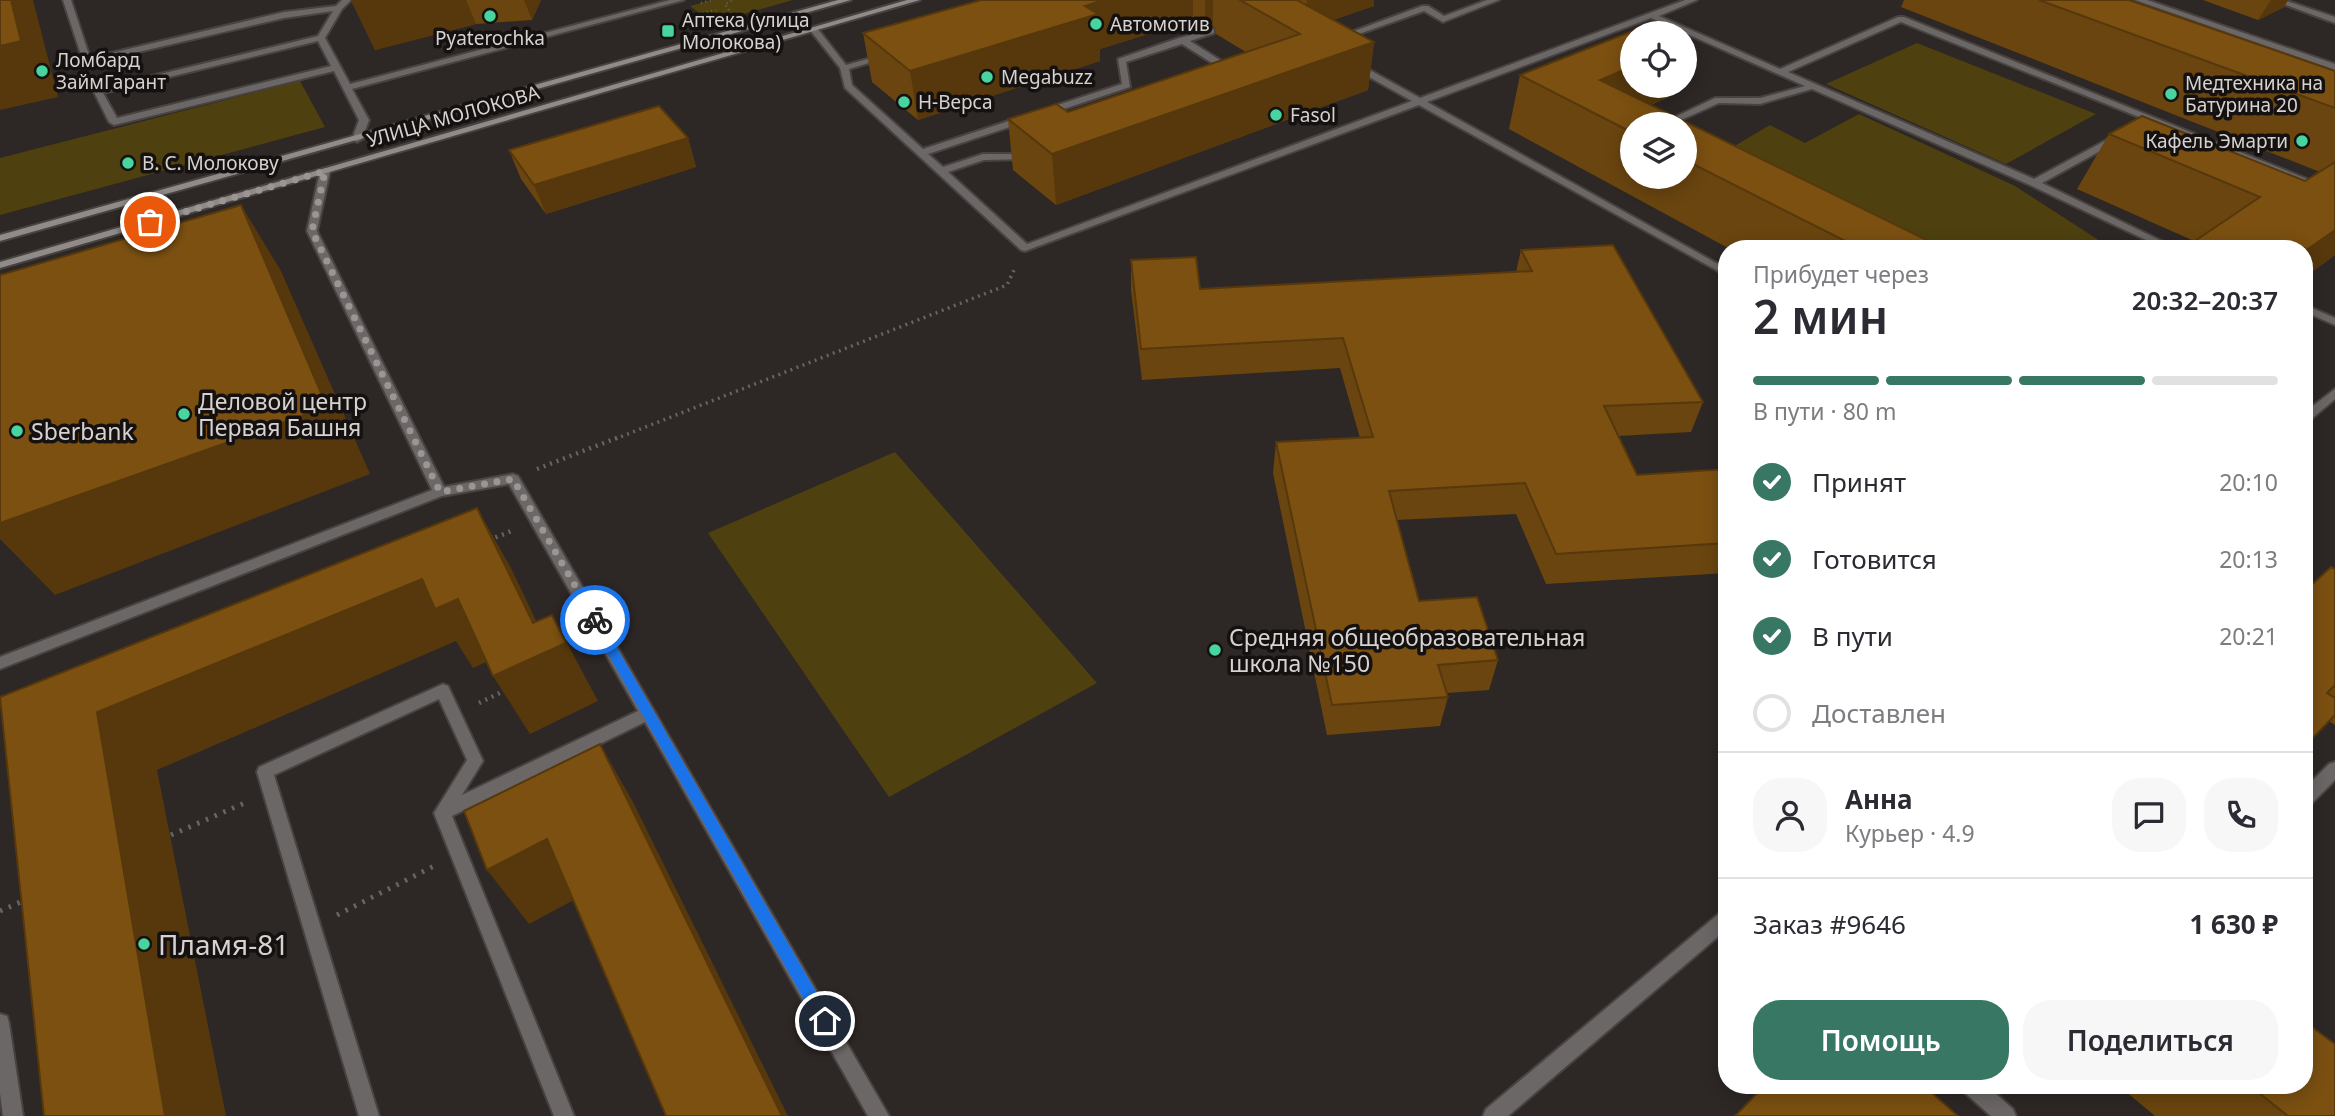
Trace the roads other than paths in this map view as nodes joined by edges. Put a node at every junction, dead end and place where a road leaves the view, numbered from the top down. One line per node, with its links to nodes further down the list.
1 (67, 0): 10 (lane)
2 (347, 0): 10 (lane)
3 (680, 0): 26 (lane)
4 (847, 0): 32 (main road, УЛИЦА МОЛОКОВА)
5 (916, 0): 13 (main road, УЛИЦА МОЛОКОВА)
6 (1495, 0): 17 (lane)
7 (1693, 0): 11 (lane)
8 (2139, 0): 20 (lane)
9 (2276, 0): 12 (lane)
10 (339, 8): 15 (lane)
11 (1653, 16): 23 (lane); 27 (lane)
12 (2335, 20)
13 (814, 30): 22 (lane); 37 (main road, УЛИЦА МОЛОКОВА)
14 (1211, 31): 16 (lane)
15 (321, 38): 21 (lane); 21 (lane)
16 (1182, 40): 24 (lane); 34 (lane)
17 (1330, 41)
18 (897, 52): 22 (lane)
19 (1351, 64): 27 (lane)
20 (2335, 67)
21 (334, 68): 26 (lane)
22 (844, 68): 34 (lane)
23 (1780, 72): 25 (lane); 29 (lane)
24 (1245, 80)
25 (1814, 86): 28 (lane); 39 (lane)
26 (346, 88): 32 (lane)
27 (1418, 101): 38 (lane); 44 (lane)
28 (1692, 112)
29 (2153, 119): 30 (lane); 40 (lane)
30 (2142, 125)
31 (2131, 131): 33 (lane)
32 (357, 139): 41 (main road, УЛИЦА МОЛОКОВА)
33 (2098, 148): 36 (lane); 39 (lane)
34 (923, 152): 38 (lane)
35 (1045, 152): 38 (lane)
36 (2110, 153)
37 (325, 171): 43 (main road, УЛИЦА МОЛОКОВА); 49 (lane)
38 (942, 171)
39 (2034, 183): 42 (lane)
40 (2286, 194)
41 (0, 238)
42 (2154, 240)
43 (0, 265)
44 (1718, 268)
45 (2313, 312): 46 (lane)
46 (2335, 322)
47 (2335, 393): 48 (lane)
48 (2313, 411)
49 (440, 492): 50 (lane); 51 (lane)
50 (0, 663)
51 (649, 713): 54 (lane); 61 (lane)
52 (2335, 769): 53 (lane)
53 (2313, 792)
54 (442, 813): 59 (lane); 60 (lane)
55 (1718, 926): 62 (lane)
56 (0, 1023): 58 (lane)
57 (1980, 1094): 63 (lane)
58 (13, 1116)
59 (369, 1116)
60 (564, 1116)
61 (879, 1116)
62 (1493, 1116)
63 (2006, 1116)

